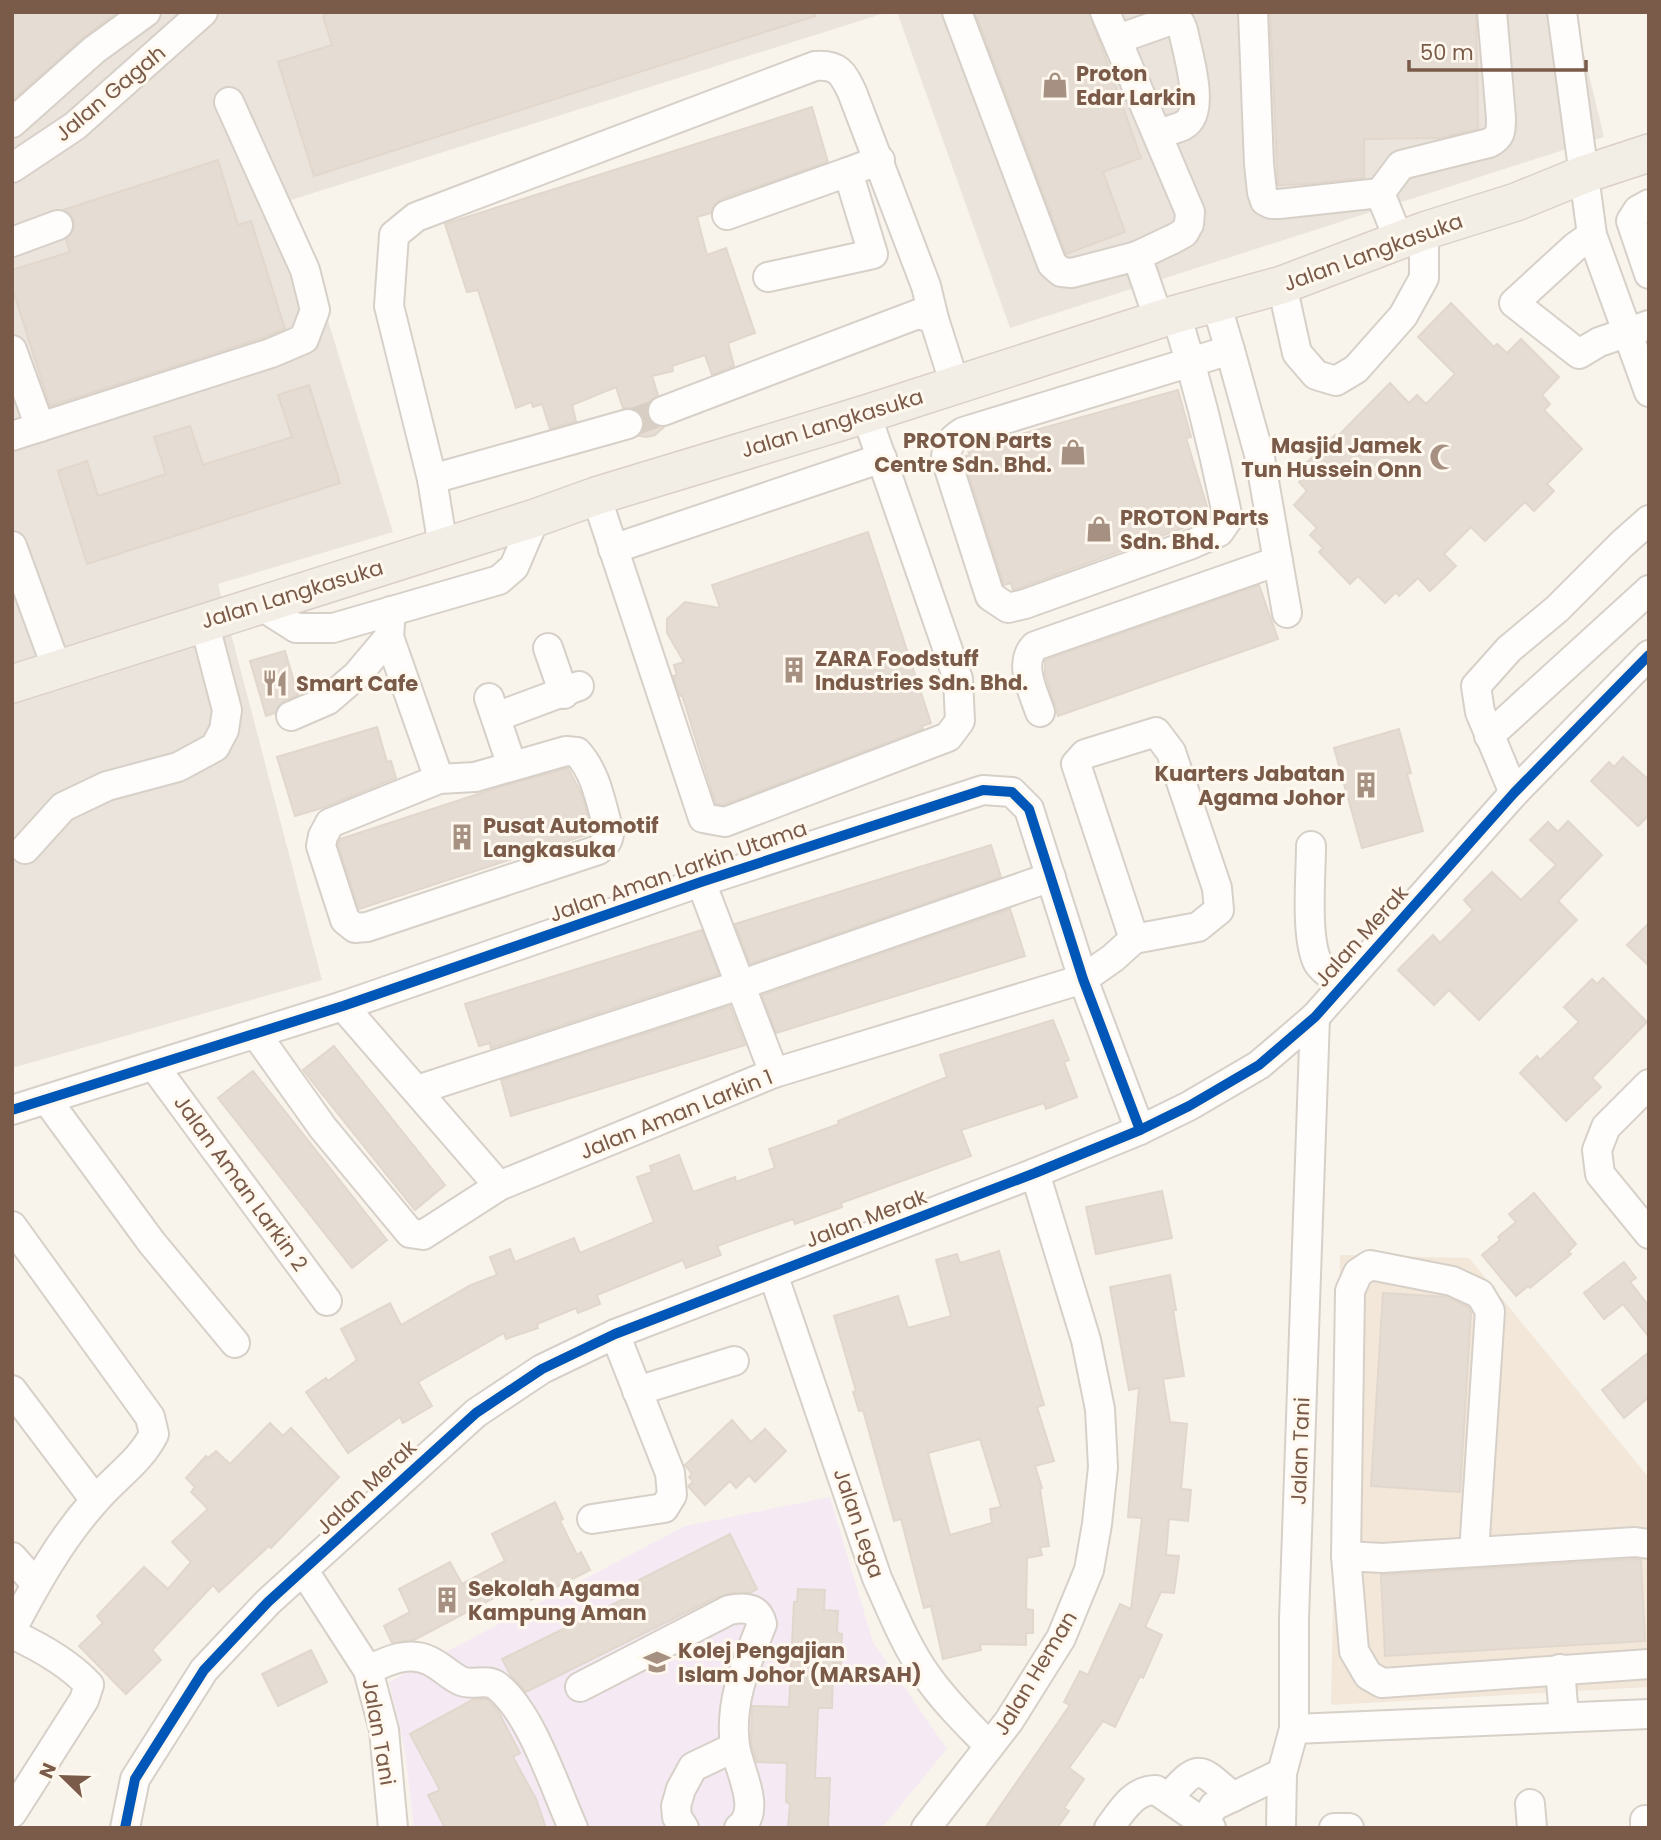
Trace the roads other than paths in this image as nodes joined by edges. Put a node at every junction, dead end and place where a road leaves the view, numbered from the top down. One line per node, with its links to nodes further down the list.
1 (146, 12): 10 (street)
2 (203, 12): 14 (street, Jalan Gagah)
3 (957, 12): 24 (street)
4 (1105, 12): 8 (street)
5 (1253, 12): 17 (street)
6 (1492, 12): 17 (street)
7 (1562, 12): 16 (street)
8 (1118, 39): 11 (street); 11 (street)
9 (229, 102): 40 (street)
10 (12, 122)
11 (1158, 134): 24 (street)
12 (1649, 153): 16 (main road, Jalan Langkasuka)
13 (880, 160): 15 (street); 30 (street); 43 (street)
14 (12, 168)
15 (848, 172): 19 (street); 26 (street)
16 (1585, 174): 21 (street); 22 (main road, Jalan Langkasuka)
17 (1380, 193): 22 (street)
18 (1649, 204): 25 (street)
19 (727, 215)
20 (58, 225): 23 (street)
21 (1592, 235): 31 (street); 31 (street)
22 (1412, 236): 27 (main road, Jalan Langkasuka); 27 (street)
23 (12, 242)
24 (1137, 256): 29 (street)
25 (1649, 274)
26 (768, 278)
27 (1282, 285): 28 (main road, Jalan Langkasuka)
28 (1216, 303): 29 (main road, Jalan Langkasuka); 33 (street)
29 (1167, 317): 34 (street); 35 (main road, Jalan Langkasuka)
30 (934, 319): 35 (street); 37 (street)
31 (1637, 329): 36 (street)
32 (12, 350): 40 (street)
33 (1230, 350): 34 (street); 50 (street)
34 (1190, 361): 34 (street)
35 (955, 385): 38 (main road, Jalan Langkasuka)
36 (1649, 393)
37 (663, 411)
38 (866, 414): 42 (street); 44 (main road, Jalan Langkasuka)
39 (628, 424): 43 (street)
40 (40, 428): 41 (street)
41 (12, 436)
42 (881, 458): 49 (street); 49 (street)
43 (432, 479): 48 (street)
44 (596, 496): 45 (main road, Jalan Langkasuka); 49 (street)
45 (535, 518): 48 (main road, Jalan Langkasuka); 55 (street)
46 (1649, 520): 62 (street)
47 (12, 546): 58 (street)
48 (443, 547): 52 (main road, Jalan Langkasuka)
49 (613, 549)
50 (1278, 561): 53 (street); 60 (street)
51 (1649, 590): 62 (street)
52 (260, 605): 54 (main road, Jalan Langkasuka); 55 (street)
53 (1287, 613)
54 (204, 622): 58 (main road, Jalan Langkasuka); 67 (street)
55 (390, 624): 61 (street); 64 (street)
56 (548, 648): 63 (street)
57 (1649, 655): 65 (street, Jalan Merak)
58 (57, 669): 59 (main road, Jalan Langkasuka)
59 (12, 684)
60 (1040, 712)
61 (291, 716)
62 (1489, 736): 65 (street)
63 (512, 766): 64 (street); 64 (street)
64 (439, 779)
65 (1514, 793): 73 (street, Jalan Merak)
66 (1311, 846): 73 (street)
67 (25, 849)
68 (1051, 877): 69 (street, Jalan Aman Larkin Utama); 71 (street, Jalan Aman Larkin Utama); 72 (street)
69 (701, 883): 72 (street); 74 (street, Jalan Aman Larkin Utama)
70 (1134, 939): 70 (street); 71 (street, Jalan Aman Larkin 1)
71 (1083, 979): 80 (street, Jalan Aman Larkin 1); 85 (street, Jalan Aman Larkin Utama)
72 (740, 985): 80 (street); 82 (street)
73 (1343, 985): 75 (street, Jalan Merak)
74 (343, 1006): 76 (street, Jalan Aman Larkin Utama); 82 (street)
75 (1315, 1017): 77 (street, Jalan Merak); 79 (street, Jalan Tani)
76 (256, 1034): 78 (street, Jalan Aman Larkin Utama); 87 (street, Jalan Aman Larkin 1)
77 (1278, 1049): 79 (street); 85 (street, Jalan Merak)
78 (154, 1066): 83 (street, Jalan Aman Larkin Utama); 91 (street, Jalan Aman Larkin 2)
79 (1313, 1072): 112 (street, Jalan Tani)
80 (774, 1073): 87 (street, Jalan Aman Larkin 1)
81 (1649, 1084): 89 (street)
82 (417, 1090): 87 (street)
83 (47, 1100): 84 (street, Jalan Aman Larkin Utama); 93 (street)
84 (12, 1110)
85 (1140, 1130): 86 (street, Jalan Merak)
86 (1035, 1173): 90 (street, Jalan Merak); 113 (street, Jalan Heman)
87 (499, 1186)
88 (12, 1226): 97 (street)
89 (1649, 1234)
90 (773, 1274): 92 (street, Jalan Merak); 113 (street, Jalan Lega)
91 (327, 1301)
92 (615, 1334): 96 (street); 103 (street, Jalan Merak)
93 (234, 1343)
94 (734, 1361): 96 (street)
95 (12, 1390): 97 (street)
96 (638, 1391): 98 (street)
97 (95, 1500): 104 (street)
98 (592, 1520)
99 (1649, 1544): 100 (street)
100 (1474, 1552): 101 (street); 101 (street)
101 (1346, 1556): 107 (street)
102 (12, 1557): 104 (street)
103 (304, 1571): 108 (street, Jalan Tani); 120 (street, Jalan Merak)
104 (36, 1584): 105 (street)
105 (12, 1631): 118 (street)
106 (1649, 1664): 107 (street)
107 (1560, 1669): 111 (street)
108 (368, 1670): 121 (street, Jalan Tani); 122 (street)
109 (580, 1687): 114 (street)
110 (1649, 1714): 111 (street)
111 (1564, 1717): 112 (street)
112 (1294, 1729): 115 (street, Jalan Tani)
113 (989, 1746): 125 (street, Jalan Heman)
114 (735, 1747): 123 (street); 124 (street)
115 (1282, 1773): 116 (street); 127 (street, Jalan Tani)
116 (1233, 1797): 117 (street); 119 (street)
117 (1168, 1798): 119 (street); 126 (street)
118 (12, 1813)
119 (1207, 1825)
120 (125, 1828)
121 (393, 1828)
122 (573, 1828)
123 (684, 1828)
124 (738, 1828)
125 (926, 1828)
126 (1109, 1828)
127 (1281, 1828)
128 (1334, 1828): 129 (street)
129 (1349, 1828)

